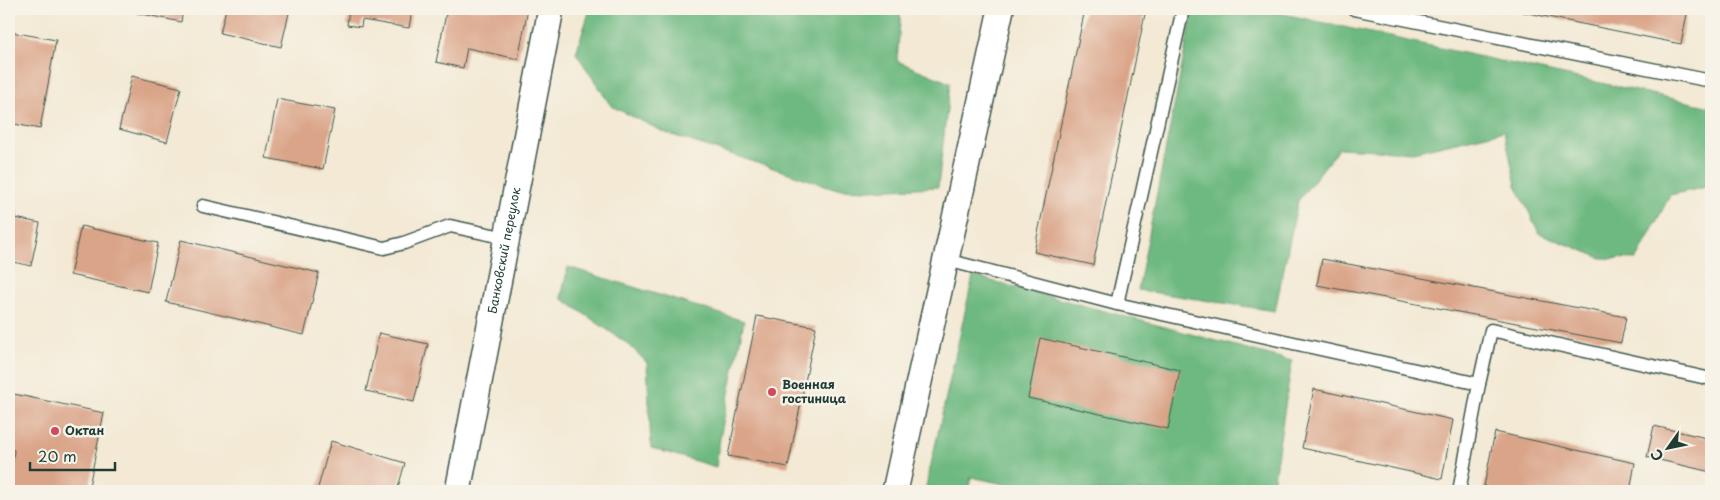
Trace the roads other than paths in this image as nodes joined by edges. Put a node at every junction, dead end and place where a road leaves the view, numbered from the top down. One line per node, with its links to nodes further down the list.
1 (552, 9): 7 (street, Банковский переулок)
2 (1001, 9): 8 (street)
3 (1183, 9): 9 (lane)
4 (1354, 9): 5 (lane)
5 (1711, 81)
6 (203, 206): 7 (lane)
7 (508, 238): 13 (street, Банковский переулок)
8 (947, 260): 9 (lane); 14 (street)
9 (1117, 304): 11 (lane)
10 (1711, 379): 11 (lane)
11 (1479, 384): 12 (lane)
12 (1460, 486)
13 (458, 491)
14 (895, 491)

